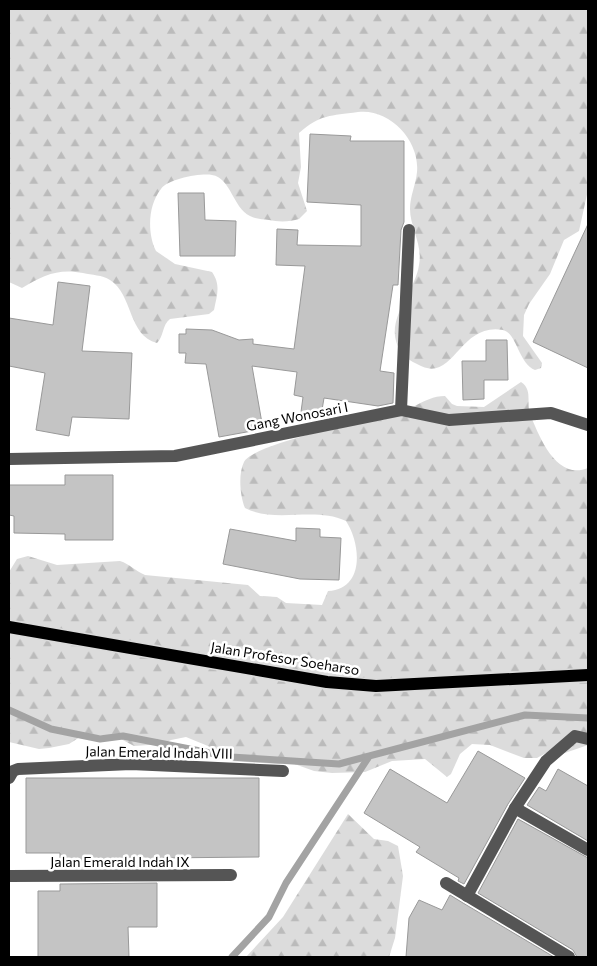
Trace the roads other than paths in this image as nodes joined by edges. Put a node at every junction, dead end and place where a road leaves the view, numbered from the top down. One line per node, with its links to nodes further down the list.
1 (409, 230): 2 (street)
2 (401, 410): 3 (street, Gang Wonosari I); 4 (street, Gang Wonosari I)
3 (588, 425)
4 (9, 459)
5 (9, 627): 6 (main road, Jalan Profesor Soeharso)
6 (588, 675)
7 (588, 739): 10 (street)
8 (283, 771): 9 (street, Jalan Emerald Indah VIII)
9 (9, 778)
10 (516, 808): 11 (street); 15 (street)
11 (588, 850)
12 (231, 875): 13 (street, Jalan Emerald Indah IX)
13 (9, 876)
14 (446, 883): 15 (street)
15 (467, 896): 16 (street)
16 (569, 957)

